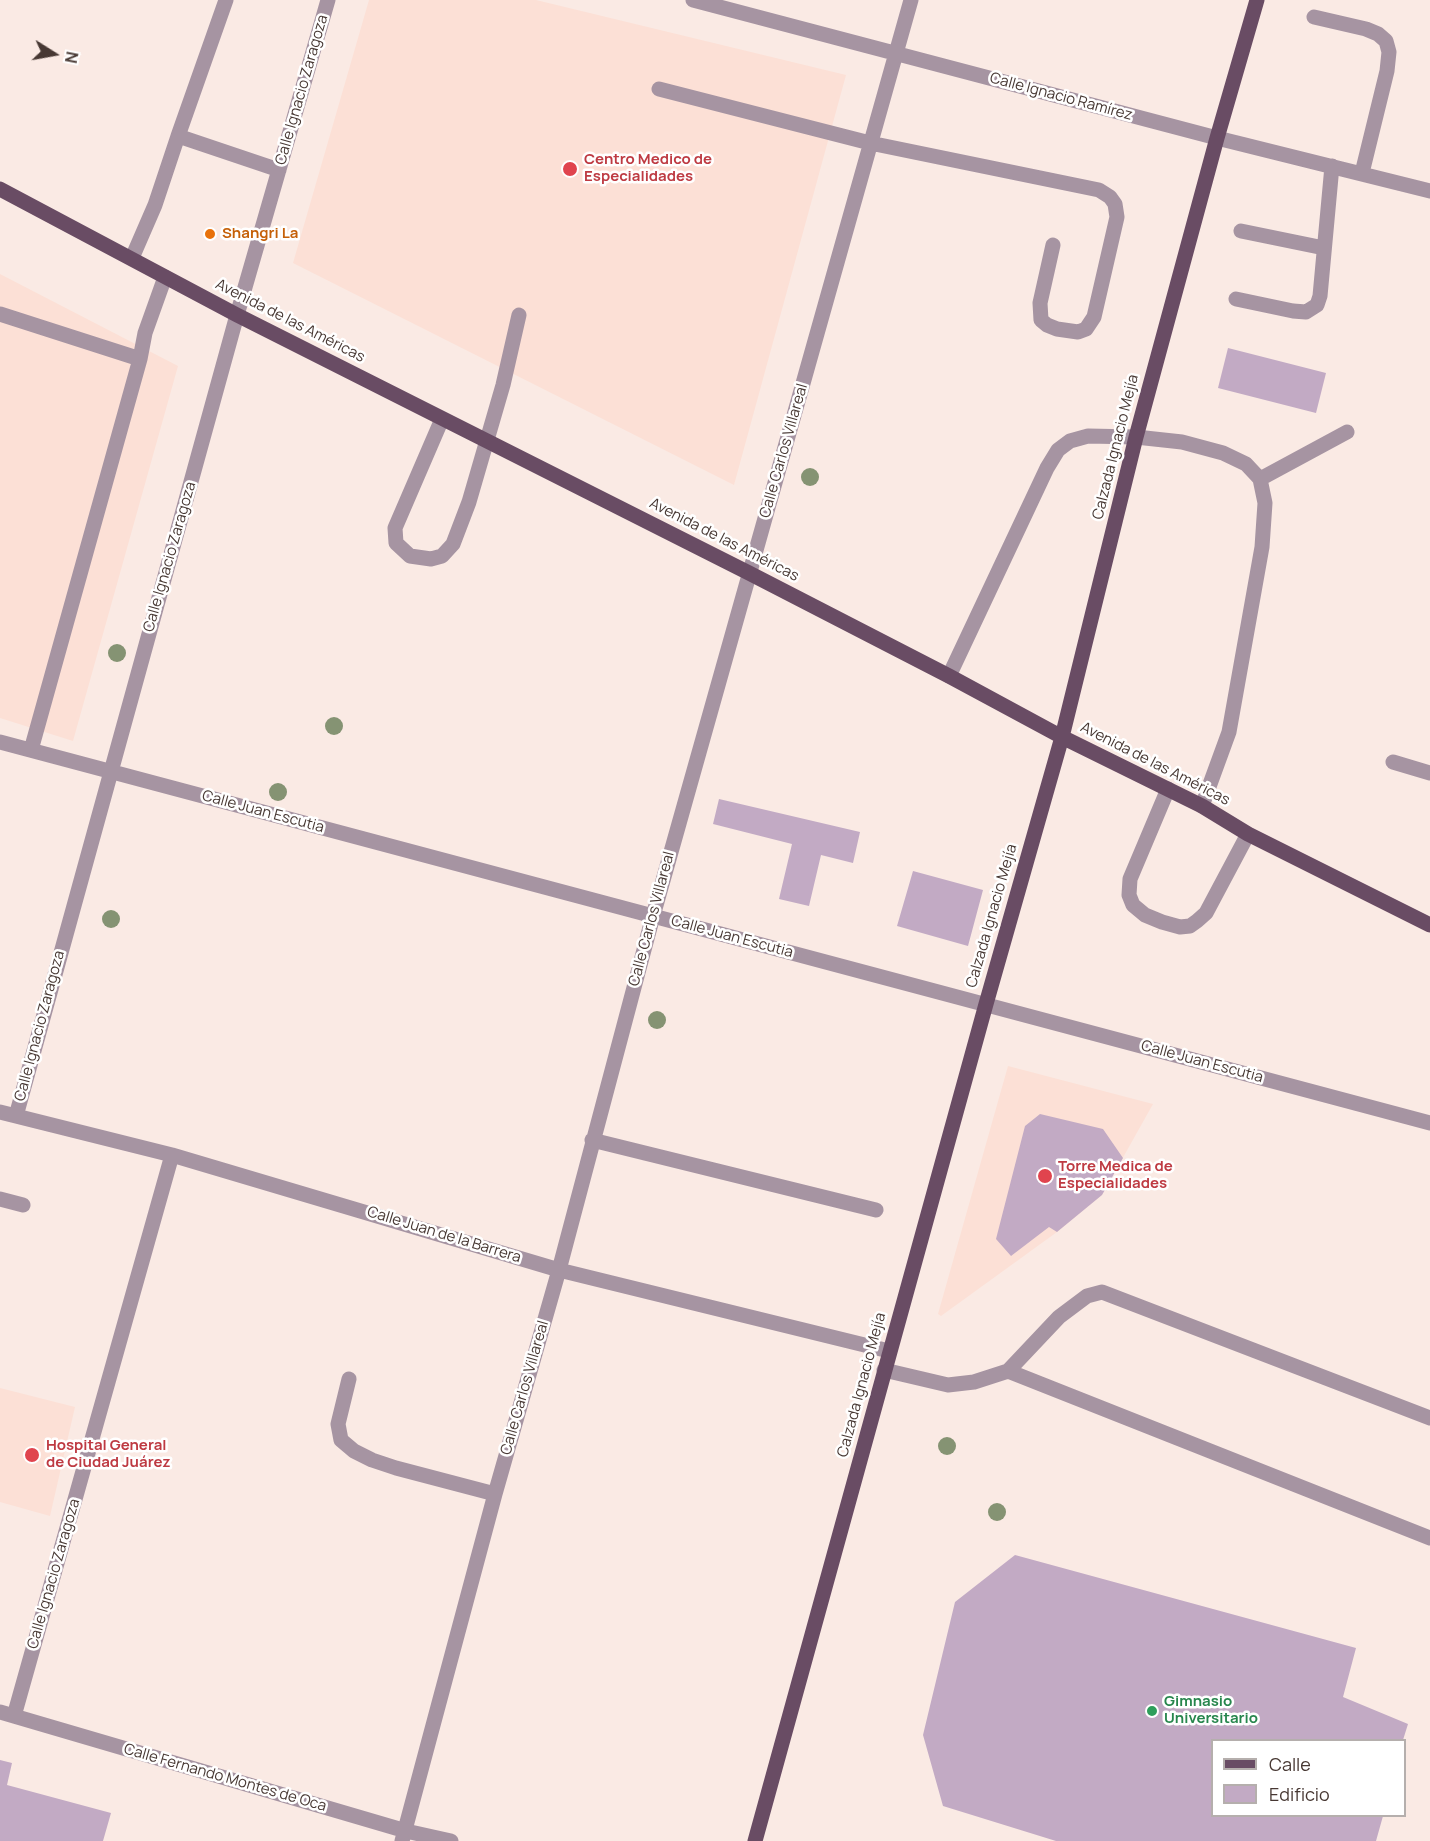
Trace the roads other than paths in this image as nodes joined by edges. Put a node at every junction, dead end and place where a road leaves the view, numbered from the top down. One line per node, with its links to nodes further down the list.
1 (226, 0): 9 (street)
2 (328, 0): 13 (street, Calle Ignacio Zaragoza)
3 (693, 0): 7 (street, Calle Ignacio Ramírez)
4 (911, 0): 7 (street, Calle Carlos Villareal)
5 (1257, 0): 10 (main road, Calzada Ignacio Mejía)
6 (1314, 17): 14 (street)
7 (895, 53): 10 (street, Calle Ignacio Ramírez); 11 (street, Calle Carlos Villareal)
8 (659, 90): 11 (street)
9 (178, 136): 13 (street); 20 (street)
10 (1216, 138): 12 (street, Calle Ignacio Ramírez); 29 (main road, Calzada Ignacio Mejía)
11 (870, 143): 18 (street); 32 (street, Calle Carlos Villareal)
12 (1332, 166): 14 (street, Calle Ignacio Ramírez); 19 (street)
13 (279, 170): 24 (street, Calle Ignacio Zaragoza)
14 (1362, 173): 16 (street, Calle Ignacio Ramírez)
15 (0, 189): 20 (main road, Avenida de las Américas)
16 (1430, 191)
17 (1241, 231): 19 (street)
18 (1053, 245)
19 (1324, 249): 22 (street)
20 (132, 258): 21 (main road, Avenida de las Américas)
21 (165, 277): 24 (main road, Avenida de las Américas); 26 (street)
22 (1236, 299)
23 (0, 314): 26 (street)
24 (237, 315): 27 (main road, Avenida de las Américas); 38 (street, Calle Ignacio Zaragoza)
25 (519, 315): 30 (street)
26 (140, 359): 36 (street)
27 (442, 419): 30 (main road, Avenida de las Américas); 30 (street)
28 (1347, 432): 31 (street)
29 (1136, 437): 31 (street); 33 (street); 34 (main road, Calzada Ignacio Mejía)
30 (487, 441): 32 (main road, Avenida de las Américas)
31 (1260, 479): 41 (street)
32 (749, 573): 33 (main road, Avenida de las Américas); 43 (street, Calle Carlos Villareal)
33 (949, 676): 34 (main road, Avenida de las Américas)
34 (1062, 737): 40 (main road, Avenida de las Américas); 45 (main road, Calzada Ignacio Mejía)
35 (0, 741): 36 (street, Calle Juan Escutia)
36 (31, 750): 38 (street, Calle Juan Escutia)
37 (1393, 762): 39 (street)
38 (110, 771): 43 (street, Calle Juan Escutia); 47 (street, Calle Ignacio Zaragoza)
39 (1430, 773)
40 (1168, 789): 41 (main road, Avenida de las Américas); 42 (street)
41 (1202, 806): 42 (main road, Avenida de las Américas)
42 (1248, 834): 44 (main road, Avenida de las Américas)
43 (653, 916): 45 (street, Calle Juan Escutia); 49 (street, Calle Carlos Villareal)
44 (1430, 925)
45 (986, 1004): 48 (street, Calle Juan Escutia); 55 (main road, Calzada Ignacio Mejía)
46 (0, 1112): 47 (street, Calle Juan de la Barrera)
47 (16, 1116): 50 (street, Calle Juan de la Barrera)
48 (1430, 1123)
49 (592, 1140): 53 (street); 54 (street, Calle Carlos Villareal)
50 (172, 1155): 54 (street, Calle Juan de la Barrera); 62 (street, Calle Ignacio Zaragoza)
51 (0, 1199): 52 (street)
52 (23, 1204)
53 (876, 1210)
54 (559, 1270): 55 (street, Calle Juan de la Barrera); 60 (street, Calle Carlos Villareal)
55 (889, 1352): 56 (main road, Calzada Ignacio Mejía)
56 (884, 1370): 57 (street); 65 (main road, Calzada Ignacio Mejía)
57 (1008, 1371): 59 (street); 61 (street)
58 (349, 1379): 60 (street)
59 (1430, 1418)
60 (495, 1494): 63 (street, Calle Carlos Villareal)
61 (1430, 1538)
62 (7, 1714): 63 (street, Calle Fernando Montes de Oca)
63 (404, 1836): 64 (street, Calle Fernando Montes de Oca)
64 (452, 1841)
65 (755, 1841)

